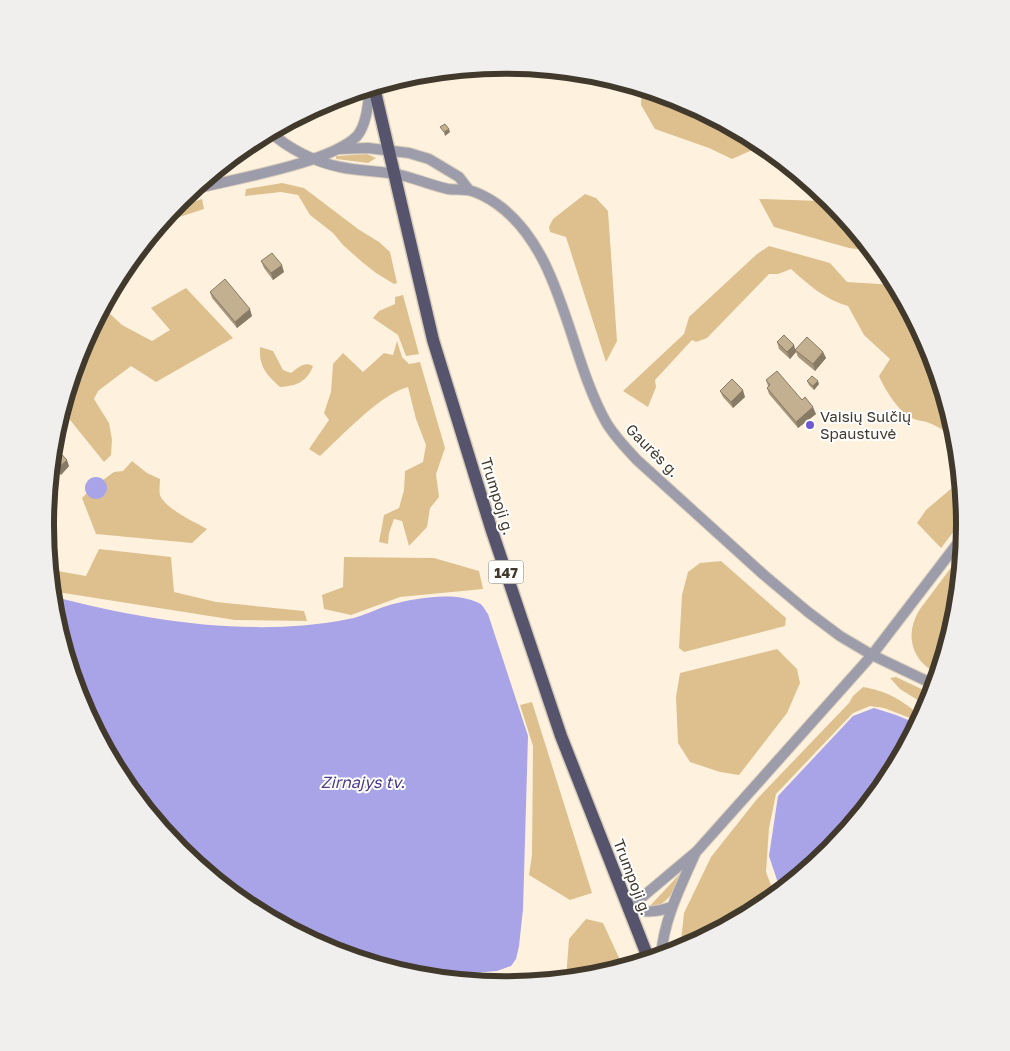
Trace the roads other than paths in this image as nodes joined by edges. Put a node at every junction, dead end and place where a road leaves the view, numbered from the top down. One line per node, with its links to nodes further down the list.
1 (376, 94): 5 (main road, Trumpoji g. / 147)
2 (369, 95): 4 (street)
3 (276, 137): 6 (street, Gaurės g.)
4 (337, 149): 5 (street, Gaurės g.); 6 (street)
5 (389, 150): 7 (main road, Trumpoji g. / 147); 9 (street, Gaurės g.)
6 (313, 159): 7 (street, Gaurės g.); 8 (street)
7 (394, 174): 9 (street, Gaurės g.); 15 (main road, Trumpoji g. / 147)
8 (207, 186)
9 (469, 190): 11 (street, Gaurės g.)
10 (955, 546): 11 (street)
11 (872, 654): 12 (street, Gaurės g.); 13 (street)
12 (928, 682)
13 (697, 851): 14 (street); 15 (street)
14 (671, 906): 15 (street); 16 (street)
15 (628, 909): 17 (main road, Trumpoji g. / 147)
16 (662, 948)
17 (646, 954)

